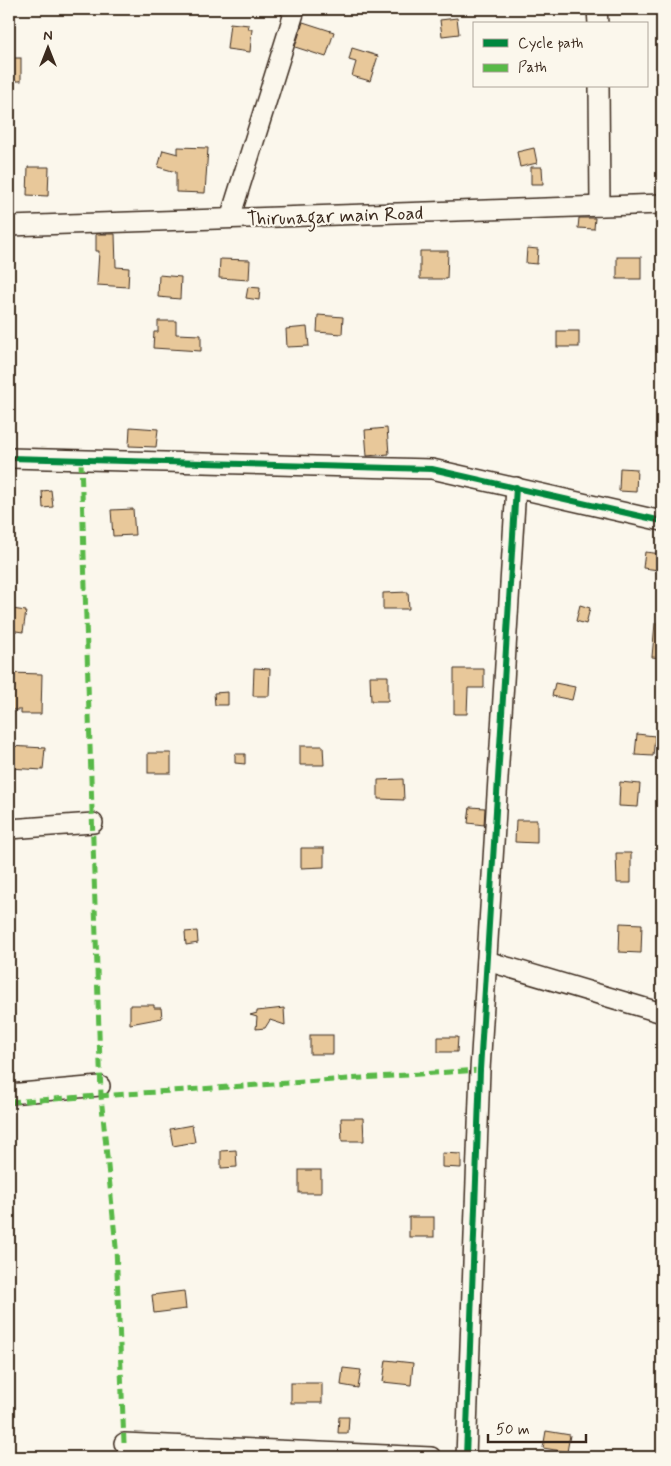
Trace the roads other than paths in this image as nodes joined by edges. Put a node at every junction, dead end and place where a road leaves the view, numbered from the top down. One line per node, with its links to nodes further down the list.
1 (290, 9): 7 (street)
2 (597, 9): 3 (street)
3 (598, 22)
4 (599, 88): 6 (street)
5 (662, 204): 6 (street, Thirunagar main Road)
6 (600, 206): 7 (street, Thirunagar main Road)
7 (230, 218): 8 (street, Thirunagar main Road)
8 (9, 226)
9 (9, 458): 10 (street)
10 (516, 487): 11 (street); 14 (street)
11 (662, 521)
12 (93, 823): 13 (street)
13 (9, 829)
14 (487, 961): 15 (street); 21 (street)
15 (662, 1014)
16 (100, 1086): 17 (street)
17 (9, 1094)
18 (124, 1443): 19 (street)
19 (295, 1454): 20 (street)
20 (431, 1457)
21 (466, 1457)

